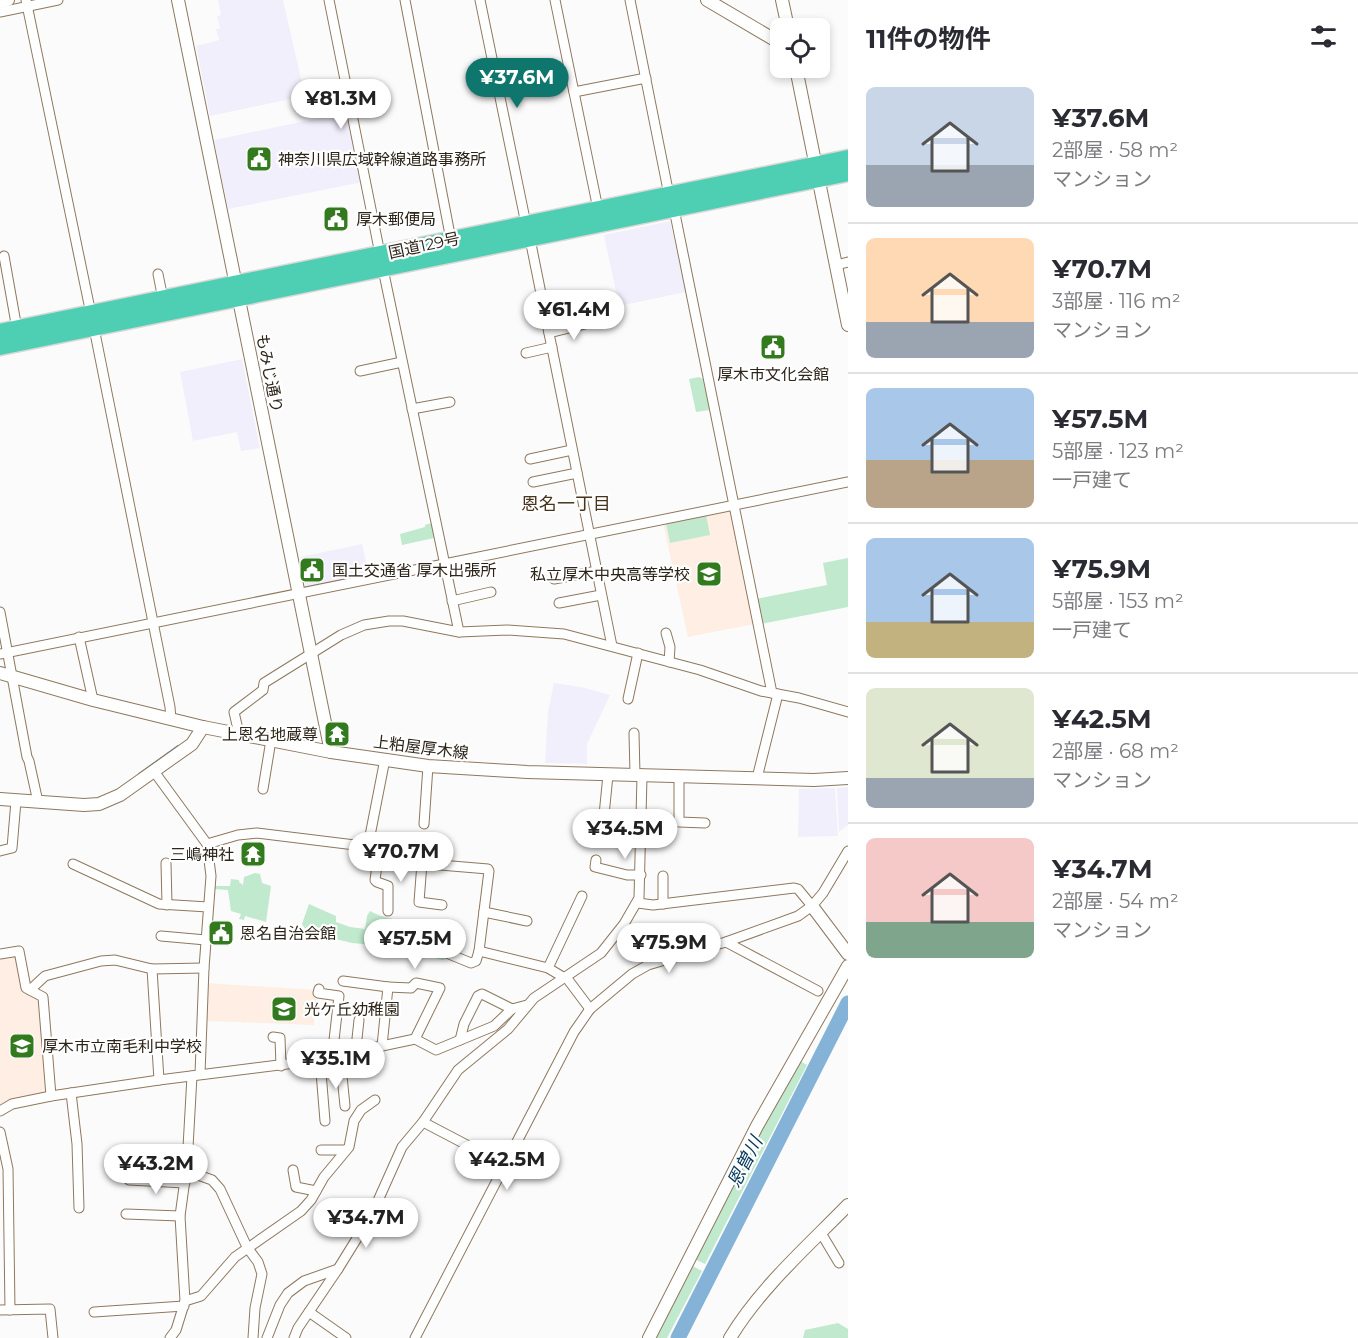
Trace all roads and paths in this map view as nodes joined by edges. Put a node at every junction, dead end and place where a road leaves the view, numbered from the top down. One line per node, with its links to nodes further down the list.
1 (8, 0): 11 (street)
2 (58, 0): 12 (street)
3 (178, 0): 30 (street, もみじ通り)
4 (329, 0): 27 (street)
5 (405, 0): 25 (street)
6 (480, 0): 24 (street)
7 (555, 0): 18 (street)
8 (630, 0): 16 (street)
9 (707, 0): 15 (street)
10 (782, 0): 14 (street)
11 (0, 2)
12 (26, 3): 13 (street); 32 (street)
13 (0, 12)
14 (786, 18)
15 (770, 37)
16 (646, 78): 18 (street); 22 (street)
17 (798, 78): 20 (street)
18 (574, 92): 23 (street)
19 (848, 158): 20 (highway, 国道129号)
20 (817, 172): 21 (highway, 国道129号); 22 (highway, 国道129号); 28 (street)
21 (848, 174)
22 (672, 202): 23 (highway, 国道129号); 24 (highway, 国道129号); 50 (street)
23 (598, 209): 24 (highway, 国道129号)
24 (528, 231): 25 (highway, 国道129号); 27 (highway, 国道129号); 37 (street)
25 (451, 240): 27 (highway, 国道129号)
26 (3, 256): 35 (street)
27 (382, 261): 30 (highway, 国道129号); 41 (street)
28 (842, 263): 34 (street)
29 (158, 274): 31 (street)
30 (238, 291): 31 (highway, 国道129号); 32 (highway, 国道129号); 55 (street, もみじ通り)
31 (163, 299): 32 (highway, 国道129号)
32 (92, 321): 35 (highway, 国道129号); 38 (highway, 国道129号); 61 (street)
33 (593, 322): 37 (street)
34 (848, 325)
35 (17, 329): 36 (highway, 国道129号)
36 (0, 332)
37 (549, 333): 39 (street)
38 (0, 347)
39 (552, 347): 40 (street); 45 (street)
40 (525, 353)
41 (402, 362): 42 (street); 44 (street)
42 (360, 371)
43 (450, 402): 44 (street)
44 (412, 409): 52 (street)
45 (572, 450): 46 (street); 47 (street)
46 (530, 459)
47 (577, 473): 48 (street); 51 (street)
48 (533, 482)
49 (848, 482): 50 (street)
50 (734, 504): 51 (street); 71 (street)
51 (589, 535): 52 (street); 53 (street)
52 (445, 565): 55 (street); 58 (street)
53 (597, 571): 54 (street); 57 (street)
54 (554, 579)
55 (299, 592): 61 (street); 67 (street, もみじ通り)
56 (491, 592): 58 (street)
57 (601, 595): 59 (street); 65 (street)
58 (452, 601): 62 (street)
59 (559, 603)
60 (0, 612): 66 (street)
61 (153, 622): 64 (street); 75 (street)
62 (459, 632): 65 (street); 67 (street)
63 (666, 633): 69 (street)
64 (79, 638): 66 (street); 73 (street)
65 (612, 646): 68 (street)
66 (4, 653): 70 (street)
67 (310, 653): 77 (street); 80 (street, もみじ通り)
68 (638, 653): 69 (street); 72 (street)
69 (669, 662): 71 (street)
70 (6, 675): 73 (street, 上粕屋厚木線); 92 (street)
71 (775, 693): 74 (street); 87 (street)
72 (628, 699)
73 (93, 700): 75 (street, 上粕屋厚木線)
74 (848, 712)
75 (171, 720): 76 (street, 上粕屋厚木線)
76 (203, 727): 77 (street, 上粕屋厚木線); 83 (street)
77 (239, 734): 79 (street, 上粕屋厚木線)
78 (636, 738): 85 (street)
79 (271, 740): 80 (street, 上粕屋厚木線); 89 (street)
80 (331, 752): 81 (street, 上粕屋厚木線)
81 (385, 759): 82 (street, 上粕屋厚木線); 98 (street)
82 (428, 766): 84 (street, 上粕屋厚木線); 93 (street)
83 (153, 770): 92 (street); 96 (street)
84 (608, 775): 85 (street, 上粕屋厚木線); 95 (street)
85 (638, 776): 86 (street, 上粕屋厚木線); 105 (street)
86 (679, 776): 87 (street, 上粕屋厚木線); 94 (street)
87 (757, 778): 88 (street, 上粕屋厚木線)
88 (848, 778)
89 (263, 789)
90 (0, 800): 91 (street)
91 (16, 801): 92 (street); 97 (street)
92 (38, 802)
93 (414, 820)
94 (705, 822)
95 (602, 835)
96 (207, 844): 98 (street); 113 (street)
97 (0, 851)
98 (367, 851): 100 (street)
99 (848, 851): 112 (street)
100 (378, 858): 102 (street); 114 (street)
101 (166, 863): 110 (street)
102 (422, 863): 111 (street); 115 (street)
103 (78, 864): 110 (street)
104 (595, 867): 105 (street)
105 (641, 875): 108 (street)
106 (663, 876): 109 (street)
107 (579, 898): 126 (street)
108 (638, 903): 109 (street); 128 (street)
109 (663, 904): 112 (street)
110 (167, 905): 113 (street)
111 (438, 906)
112 (812, 906): 119 (street); 123 (street)
113 (208, 907): 118 (street)
114 (388, 910)
115 (484, 912): 116 (street); 120 (street)
116 (527, 921)
117 (161, 936): 118 (street)
118 (206, 940): 125 (street)
119 (726, 942): 133 (street); 136 (street)
120 (479, 951): 122 (street); 126 (street)
121 (0, 954): 132 (street)
122 (449, 954)
123 (848, 954)
124 (848, 966): 186 (street)
125 (204, 968): 127 (street); 146 (street)
126 (548, 968): 128 (street)
127 (152, 969): 132 (street); 147 (street)
128 (565, 977): 134 (street); 136 (street)
129 (343, 981): 130 (street)
130 (388, 987): 139 (street); 141 (street)
131 (319, 989): 143 (street)
132 (30, 990): 149 (street)
133 (818, 991)
134 (527, 1005): 135 (street); 154 (street)
135 (512, 1009): 140 (street); 140 (street)
136 (590, 1009): 158 (street)
137 (359, 1020): 142 (street)
138 (273, 1037): 145 (street)
139 (415, 1039): 140 (street); 141 (street)
140 (460, 1040)
141 (382, 1046): 142 (street)
142 (354, 1053): 143 (street)
143 (336, 1057): 144 (street); 150 (street)
144 (320, 1060): 145 (street); 153 (street)
145 (281, 1066): 146 (street)
146 (196, 1075): 147 (street); 160 (street)
147 (159, 1080): 148 (street)
148 (71, 1093): 149 (street); 166 (street)
149 (51, 1096): 152 (street)
150 (342, 1099)
151 (375, 1100): 157 (street)
152 (0, 1112)
153 (322, 1116)
154 (423, 1122): 158 (street); 173 (street)
155 (0, 1132): 164 (street)
156 (321, 1150): 157 (street)
157 (345, 1150): 163 (street)
158 (505, 1165): 185 (street)
159 (293, 1170): 163 (street)
160 (187, 1171): 162 (street); 170 (street)
161 (129, 1180): 162 (street)
162 (185, 1183): 168 (street)
163 (316, 1191): 170 (street)
164 (4, 1199): 171 (street)
165 (848, 1205): 169 (street)
166 (79, 1208)
167 (126, 1214): 168 (street)
168 (180, 1216): 174 (street)
169 (821, 1233): 172 (street); 187 (street)
170 (247, 1247): 174 (street); 181 (street)
171 (5, 1263): 176 (street)
172 (839, 1263)
173 (338, 1269): 178 (street); 182 (street)
174 (184, 1304): 177 (street); 180 (street)
175 (0, 1310): 176 (street)
176 (10, 1310): 179 (street)
177 (94, 1312)
178 (309, 1312): 183 (street); 184 (street)
179 (53, 1338)
180 (170, 1338)
181 (253, 1338)
182 (267, 1338)
183 (294, 1338)
184 (345, 1338)
185 (415, 1338)
186 (649, 1338)
187 (730, 1338)

